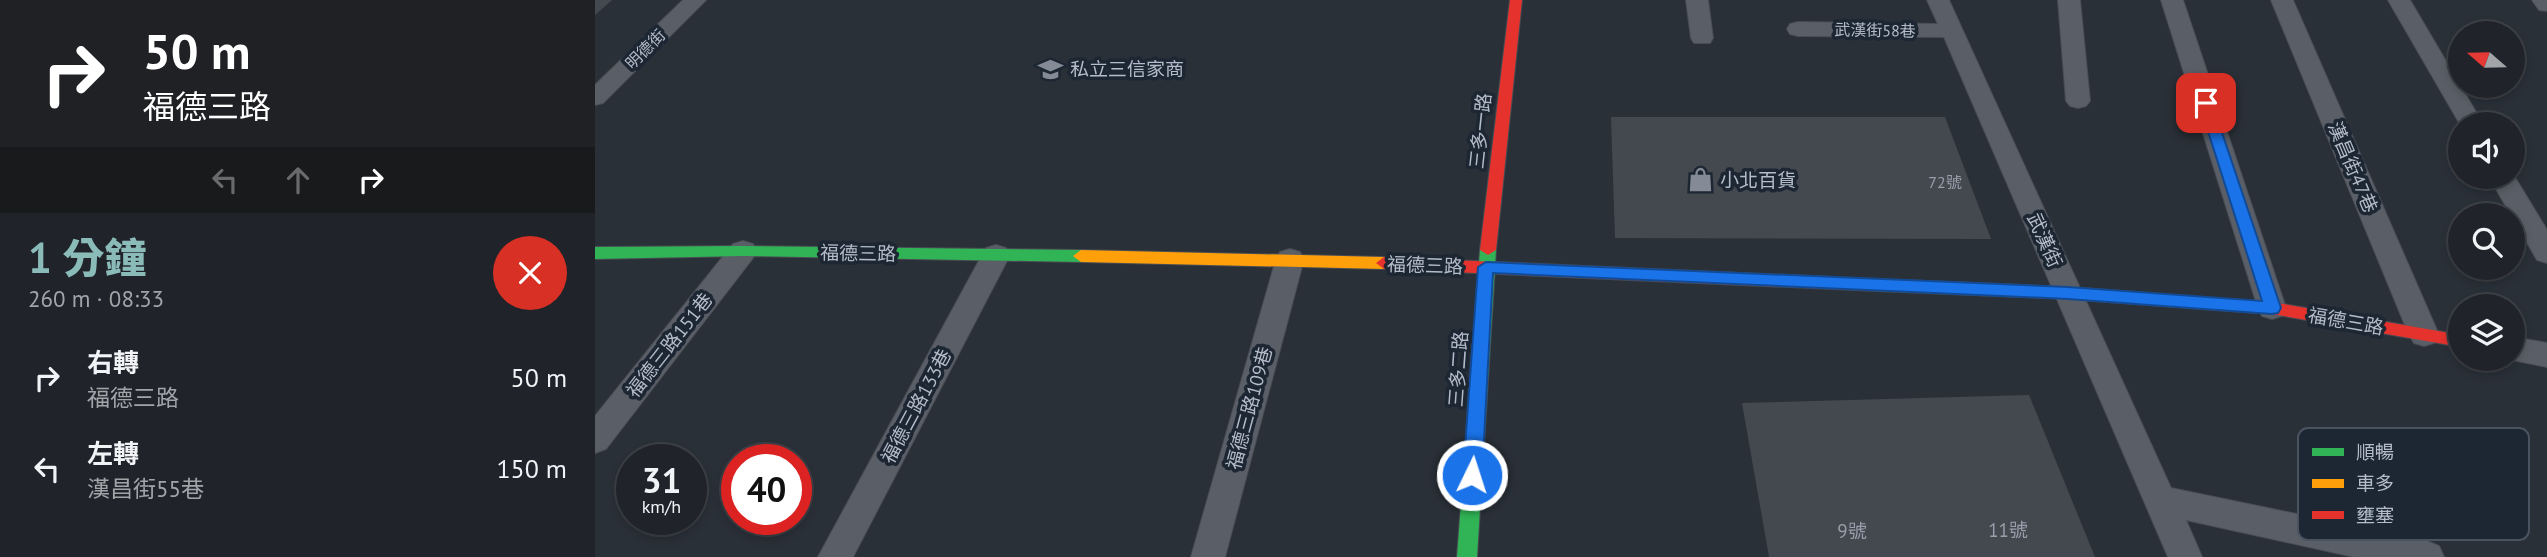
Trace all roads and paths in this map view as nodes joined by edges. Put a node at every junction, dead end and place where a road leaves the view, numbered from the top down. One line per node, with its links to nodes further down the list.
1 (695, 0): 14 (street, 明德街)
2 (1516, 0): 23 (street, 三多一路)
3 (1697, 0): 13 (street)
4 (1938, 0): 12 (street, 武漢街)
5 (2069, 0): 15 (street)
6 (2172, 0): 25 (street)
7 (2282, 0): 26 (street, 漢昌街47巷)
8 (2399, 0): 16 (street)
9 (2543, 0): 10 (street)
10 (2547, 5)
11 (1798, 29): 12 (street, 武漢街58巷)
12 (1952, 31): 24 (street, 武漢街)
13 (1702, 38)
14 (595, 98)
15 (2078, 102)
16 (2464, 112)
17 (2509, 189): 20 (street)
18 (743, 251): 19 (street, 福德三路); 21 (street, 福德三路); 30 (street, 福德三路151巷)
19 (595, 253)
20 (2547, 253)
21 (996, 255): 22 (street, 福德三路); 34 (street, 福德三路133巷)
22 (1290, 259): 23 (street, 福德三路); 35 (street, 福德三路109巷)
23 (1486, 267): 24 (street, 福德三路); 36 (street, 三多二路)
24 (2068, 293): 25 (street, 福德三路); 31 (street, 武漢街)
25 (2272, 308): 26 (street, 福德三路)
26 (2424, 335): 27 (street, 福德三路)
27 (2448, 339)
28 (2525, 351): 29 (street)
29 (2547, 355)
30 (595, 440)
31 (2159, 500): 32 (street); 37 (street, 武漢街)
32 (2298, 530)
33 (2347, 540): 38 (street)
34 (835, 557)
35 (1208, 557)
36 (1467, 557)
37 (2185, 557)
38 (2427, 557)

